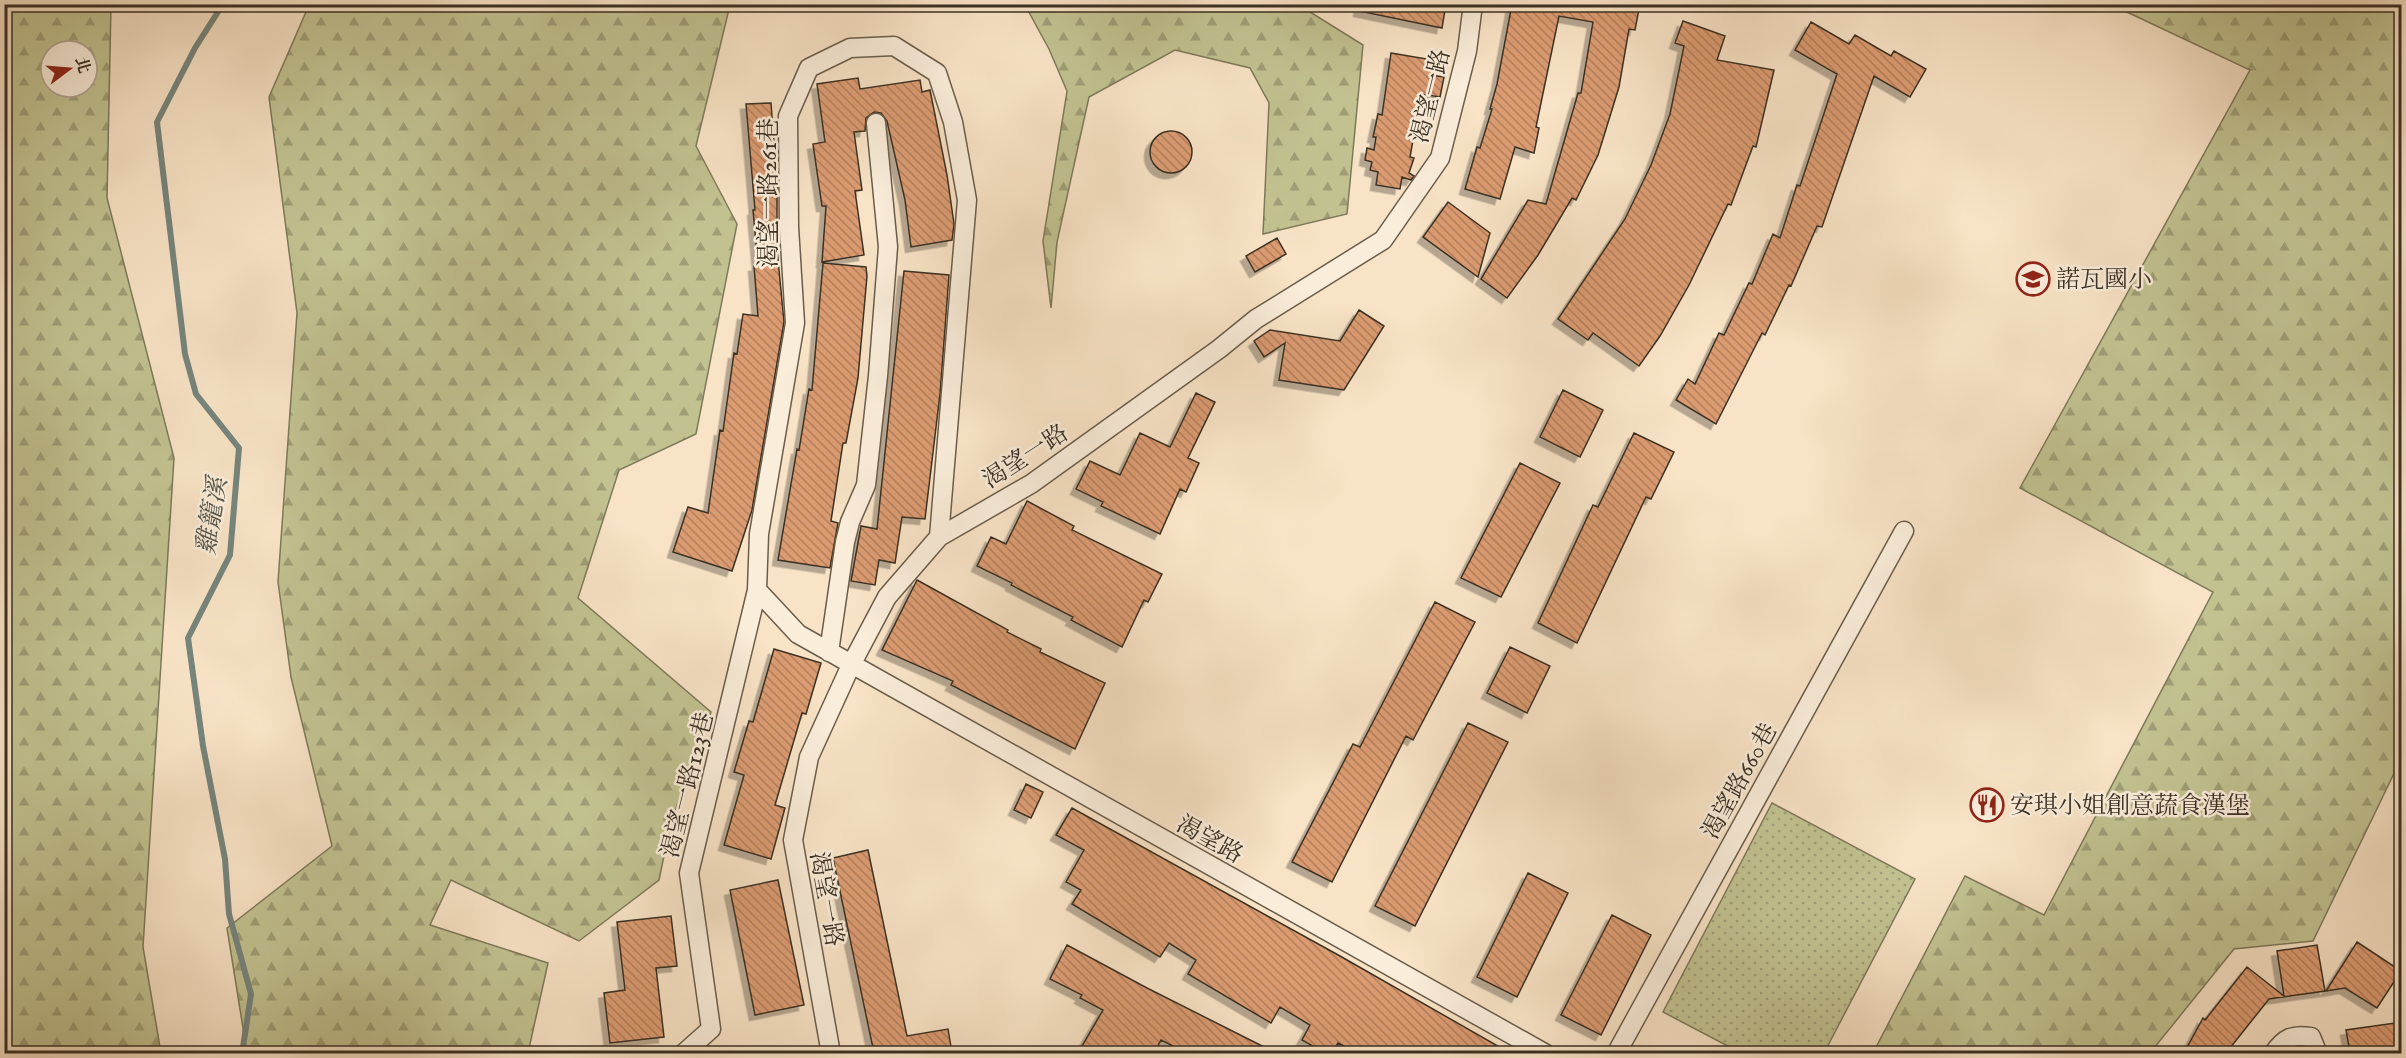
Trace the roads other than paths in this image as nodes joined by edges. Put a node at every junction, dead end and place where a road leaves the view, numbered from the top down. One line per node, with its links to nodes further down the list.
1 (1473, 4): 4 (street, 渴望一路)
2 (876, 123): 6 (street)
3 (1904, 531): 11 (street, 渴望路660巷)
4 (939, 537): 5 (street, 渴望一路261巷); 7 (street, 渴望一路)
5 (757, 590): 6 (street); 8 (street, 渴望一路123巷)
6 (829, 652): 7 (street)
7 (851, 665): 9 (street, 渴望一路); 10 (street, 渴望路)
8 (683, 1053)
9 (831, 1053)
10 (1546, 1053)
11 (1616, 1053)
12 (2273, 1053): 13 (street)
13 (2318, 1053)

